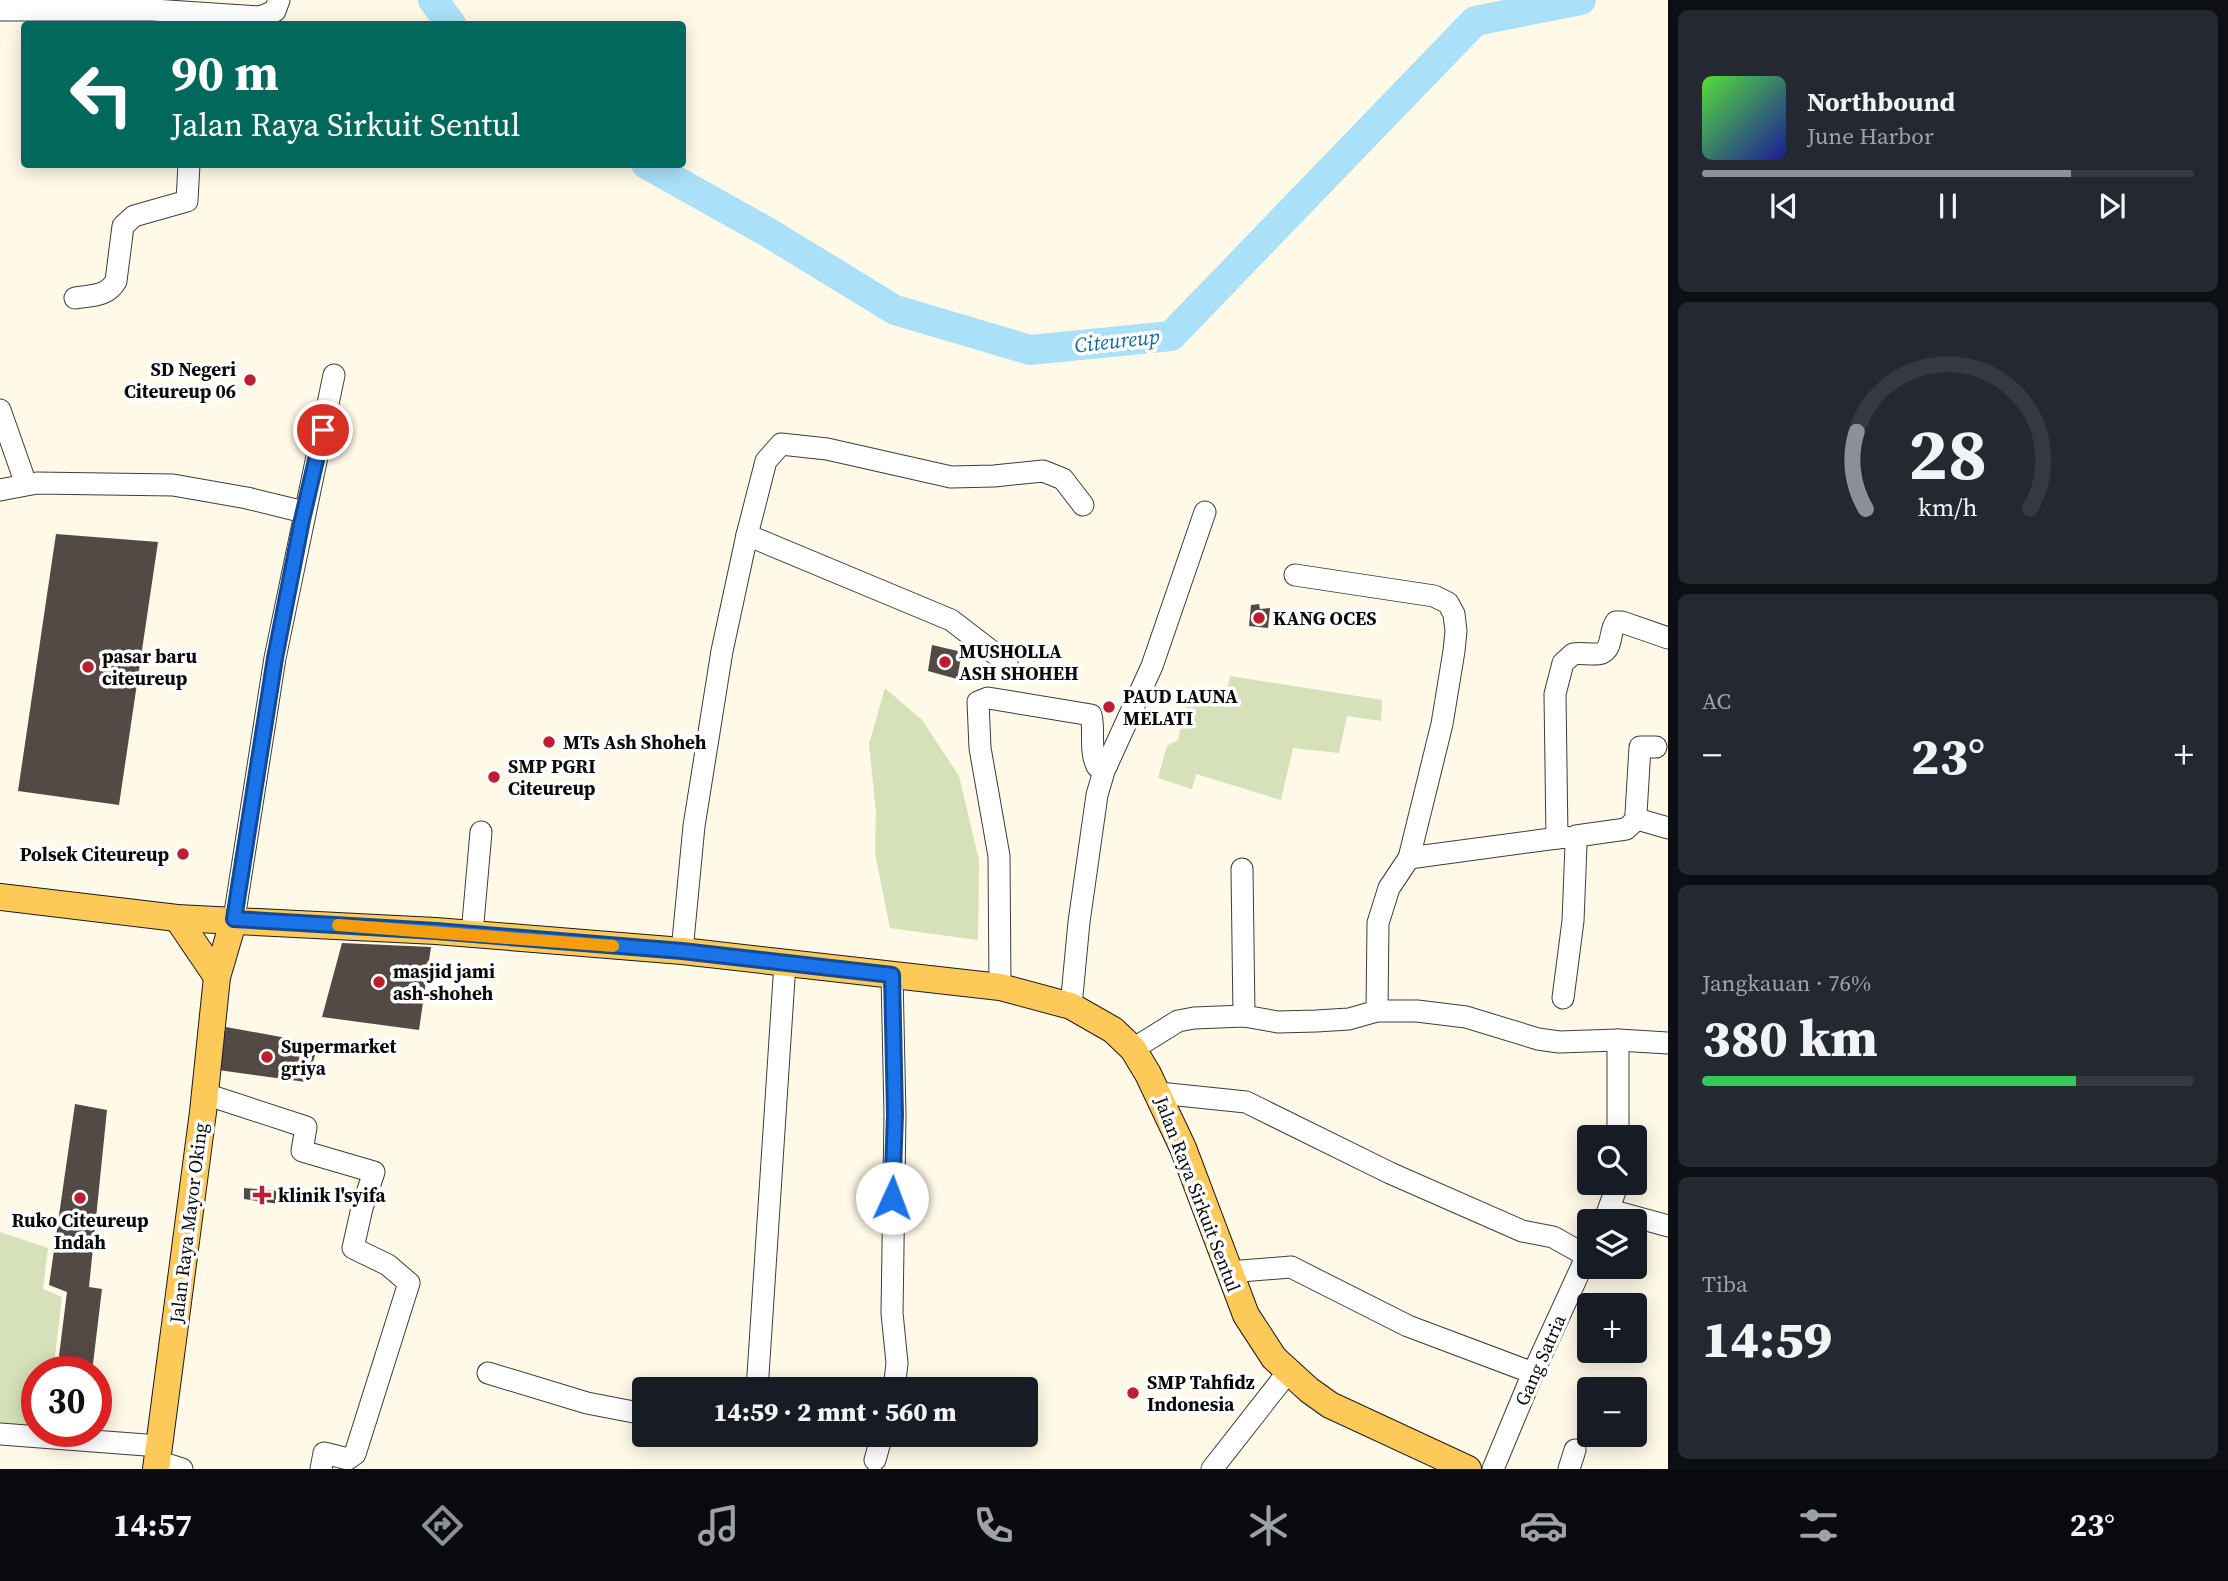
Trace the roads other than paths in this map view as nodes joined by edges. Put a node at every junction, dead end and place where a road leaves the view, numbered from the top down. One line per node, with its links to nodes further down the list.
1 (279, 0): 3 (street)
2 (0, 10): 3 (street)
3 (152, 17)
4 (189, 168): 5 (street)
5 (75, 298)
6 (334, 375): 13 (street)
7 (0, 410): 8 (street)
8 (26, 484): 9 (street); 13 (street)
9 (0, 489)
10 (0, 497): 13 (street)
11 (1083, 505): 14 (street)
12 (1205, 512): 19 (street)
13 (303, 516): 28 (street)
14 (747, 535): 17 (street); 30 (street)
15 (1295, 575): 24 (street)
16 (1668, 638): 23 (street)
17 (1007, 663)
18 (1656, 747): 20 (street)
19 (1107, 765): 34 (street); 36 (street)
20 (1637, 818): 21 (street); 23 (street)
21 (1668, 828)
22 (481, 832): 29 (street)
23 (1564, 839): 24 (street); 35 (street)
24 (1409, 858): 37 (street)
25 (1242, 869): 38 (street)
26 (0, 897): 27 (main road, Jalan Raya Sirkuit Sentul)
27 (177, 918): 28 (main road, Jalan Raya Sirkuit Sentul); 33 (main road)
28 (234, 919): 29 (main road, Jalan Raya Sirkuit Sentul); 33 (main road, Jalan Raya Mayor Oking)
29 (472, 934): 30 (main road, Jalan Raya Sirkuit Sentul)
30 (682, 951): 31 (main road, Jalan Raya Sirkuit Sentul)
31 (785, 963): 32 (main road, Jalan Raya Sirkuit Sentul); 53 (street)
32 (892, 975): 34 (main road, Jalan Raya Sirkuit Sentul); 54 (street)
33 (217, 977): 43 (main road, Jalan Raya Mayor Oking)
34 (1000, 987): 36 (main road, Jalan Raya Sirkuit Sentul)
35 (1563, 998)
36 (1071, 1006): 41 (main road, Jalan Raya Sirkuit Sentul)
37 (1377, 1011): 38 (street); 39 (street)
38 (1244, 1016): 41 (street)
39 (1618, 1040): 40 (street); 44 (street)
40 (1668, 1043)
41 (1133, 1049): 42 (main road, Jalan Raya Sirkuit Sentul)
42 (1159, 1093): 47 (street); 48 (main road, Jalan Raya Sirkuit Sentul)
43 (205, 1094): 59 (main road, Jalan Raya Mayor Oking); 60 (street)
44 (1618, 1125)
45 (1647, 1223): 46 (street)
46 (1668, 1226)
47 (1577, 1249)
48 (1228, 1272): 50 (main road, Jalan Raya Sirkuit Sentul); 52 (street)
49 (1577, 1278): 52 (street, Gang Satria)
50 (1288, 1372): 61 (street); 62 (main road, Jalan Raya Sirkuit Sentul)
51 (488, 1373): 55 (street)
52 (1533, 1373): 63 (street, Gang Satria)
53 (758, 1377)
54 (895, 1377)
55 (632, 1412)
56 (0, 1434): 59 (street)
57 (879, 1447): 58 (street)
58 (875, 1460)
59 (163, 1461)
60 (321, 1469)
61 (1212, 1469)
62 (1468, 1469)
63 (1493, 1469)

